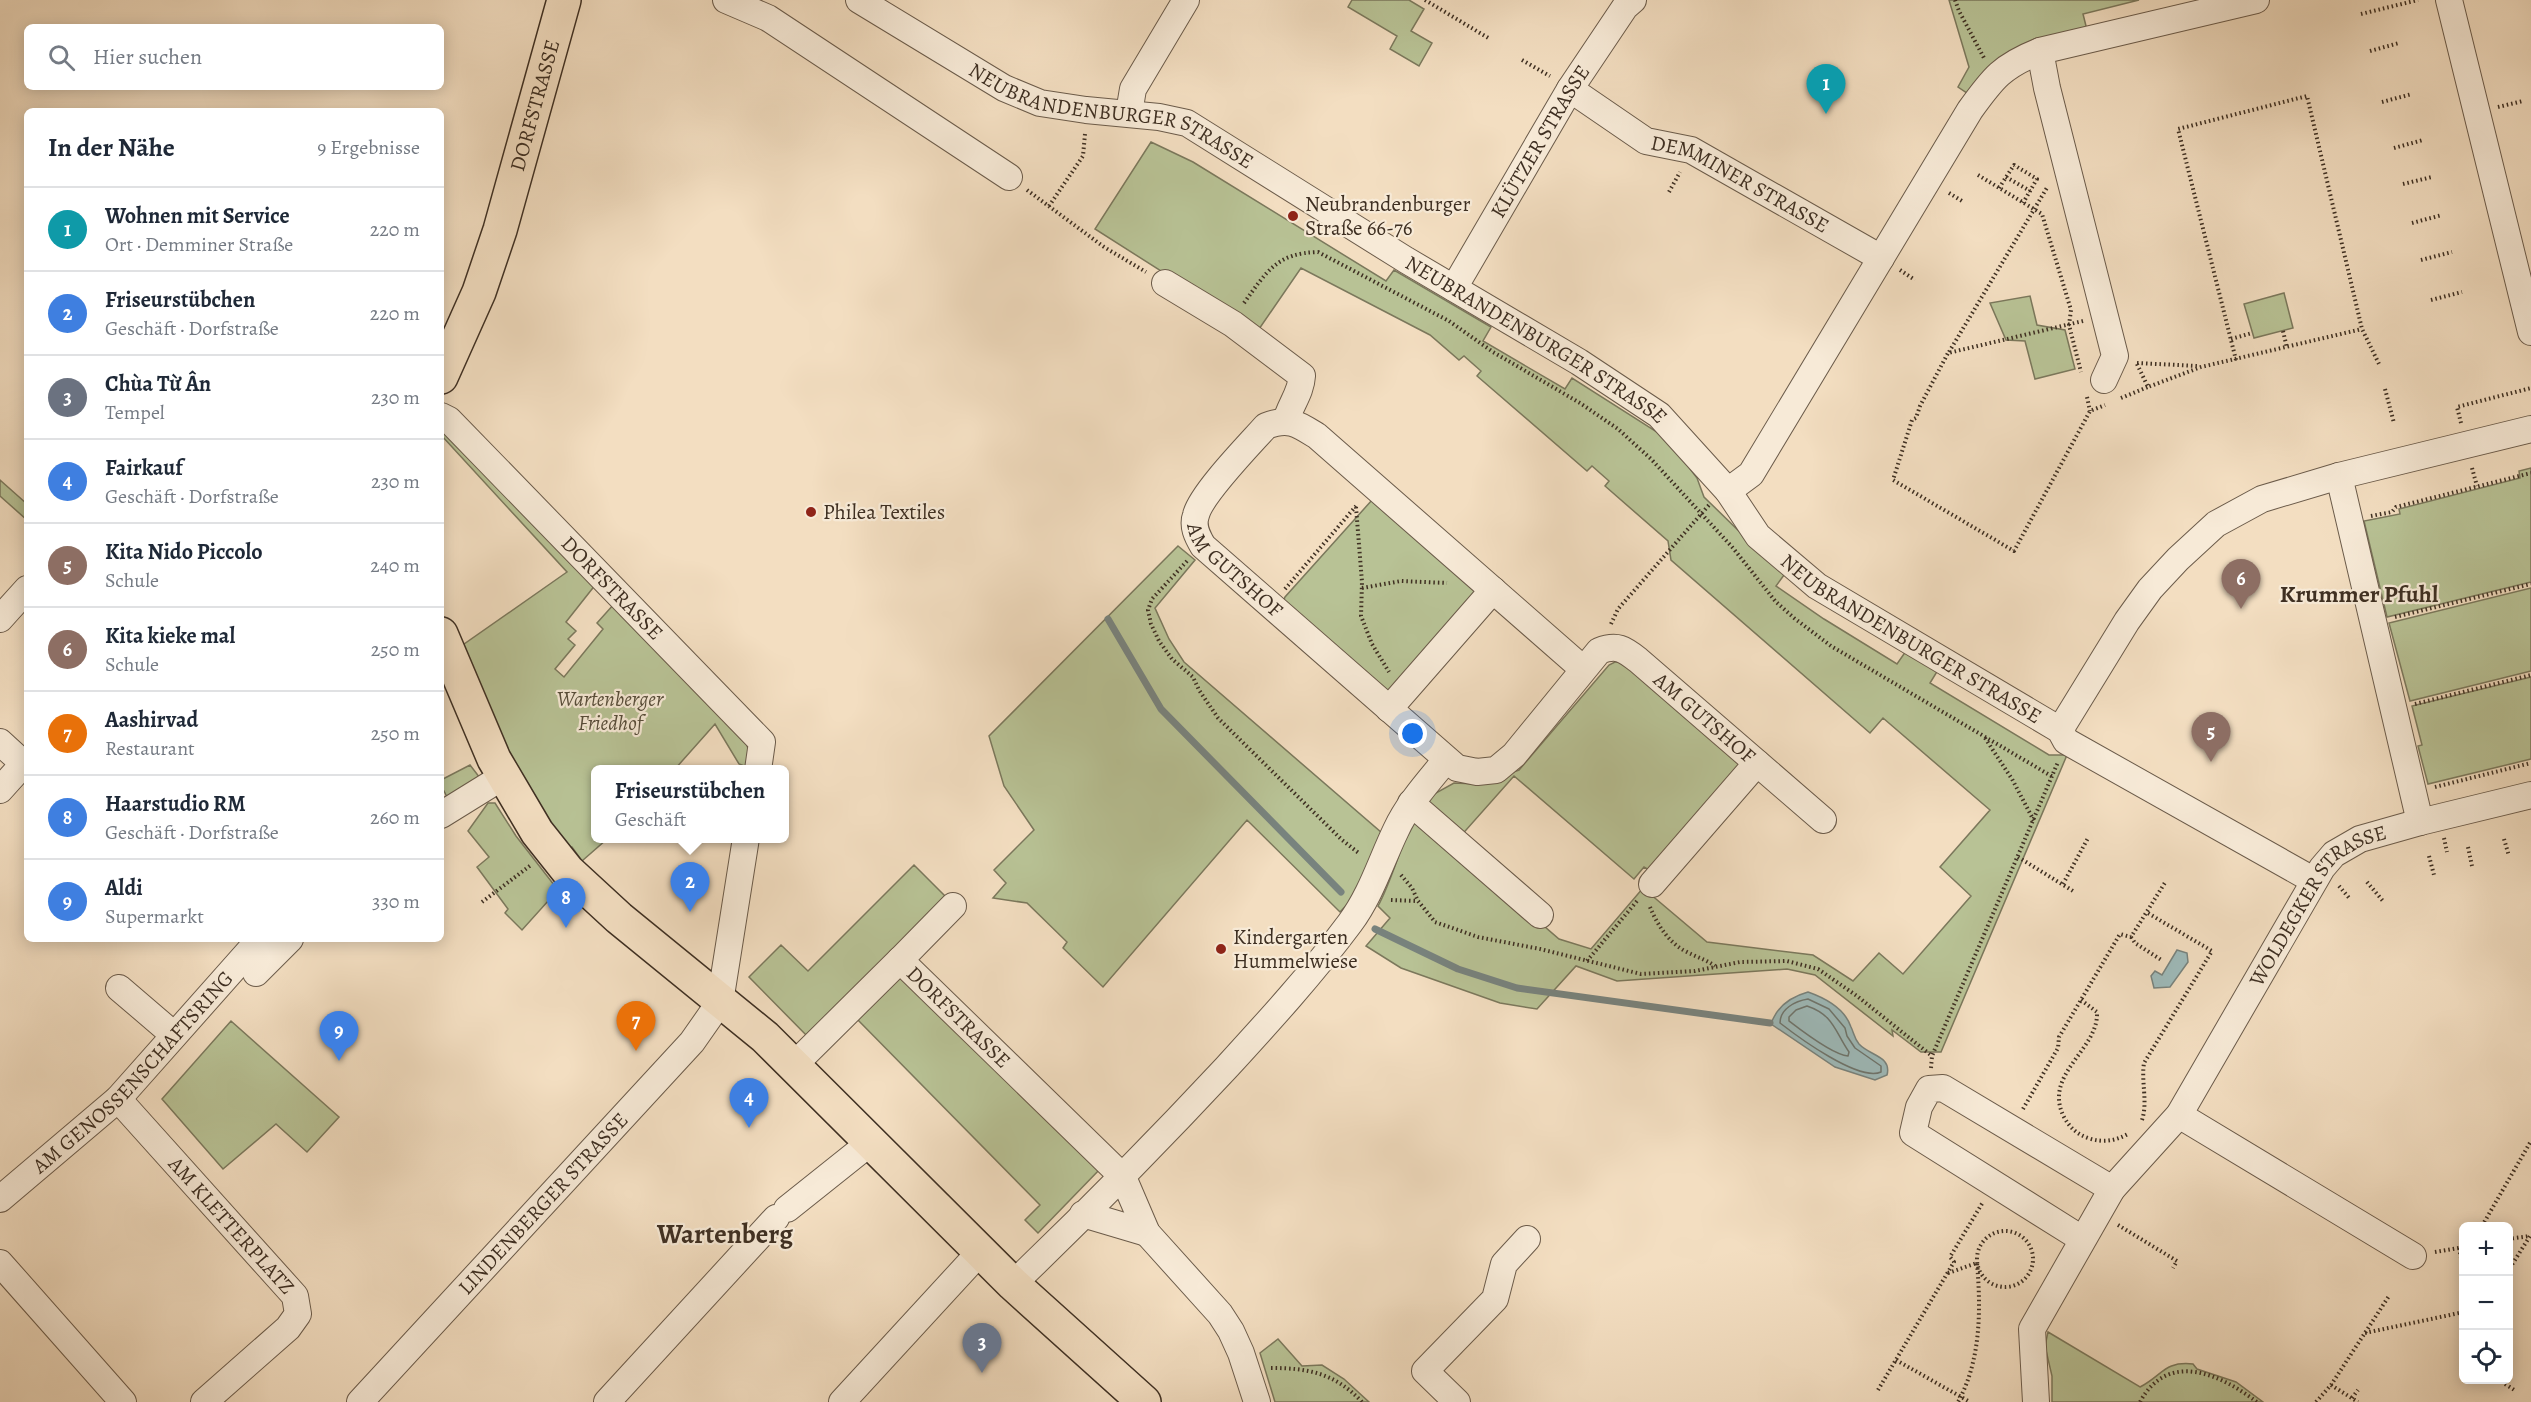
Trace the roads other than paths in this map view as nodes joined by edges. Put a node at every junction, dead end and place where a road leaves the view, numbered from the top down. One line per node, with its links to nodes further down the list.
1 (564, 0): 16 (main road, DORFSTRASSE)
2 (726, 0): 11 (street)
3 (859, 0): 10 (street, NEUBRANDENBURGER STRASSE)
4 (1186, 0): 10 (street)
5 (1633, 0): 9 (street, KLÜTZER STRASSE)
6 (2256, 0): 8 (street)
7 (2449, 0): 15 (street)
8 (2040, 51): 12 (street); 17 (street)
9 (1570, 89): 12 (street, DEMMINER STRASSE); 14 (street, KLÜTZER STRASSE)
10 (1129, 113): 14 (street, NEUBRANDENBURGER STRASSE)
11 (1009, 177)
12 (1891, 265): 22 (street)
13 (1165, 283): 19 (street)
14 (1454, 288): 22 (street, NEUBRANDENBURGER STRASSE)
15 (2531, 332)
16 (444, 370)
17 (2100, 390)
18 (445, 418): 35 (street, DORFSTRASSE)
19 (1286, 422): 23 (street); 28 (street, AM GUTSHOF)
20 (2531, 429): 21 (street, NEUBRANDENBURGER STRASSE)
21 (2339, 476): 29 (street, NEUBRANDENBURGER STRASSE); 42 (street)
22 (1728, 491): 29 (street, NEUBRANDENBURGER STRASSE)
23 (1493, 590): 27 (street); 28 (street)
24 (24, 592): 25 (street)
25 (0, 619)
26 (444, 641): 36 (main road)
27 (1583, 669): 32 (street, AM GUTSHOF); 33 (street, AM GUTSHOF)
28 (1396, 701): 32 (street, AM GUTSHOF)
29 (2060, 730): 44 (street, NEUBRANDENBURGER STRASSE)
30 (0, 742): 31 (street)
31 (24, 760)
32 (1446, 760): 39 (street)
33 (1757, 763): 41 (street, AM GUTSHOF); 45 (street)
34 (24, 764): 37 (street)
35 (759, 765)
36 (504, 776): 40 (street); 53 (main road)
37 (0, 790)
38 (2531, 795): 42 (street, WOLDEGKER STRASSE)
39 (1411, 803): 47 (street); 59 (street)
40 (444, 813)
41 (1822, 820)
42 (2420, 822): 44 (street, WOLDEGKER STRASSE)
43 (745, 843): 53 (street)
44 (2313, 880): 57 (street, WOLDEGKER STRASSE)
45 (1649, 887)
46 (953, 906): 50 (street)
47 (1540, 915)
48 (257, 942): 54 (street, AM GENOSSENSCHAFTSRING)
49 (287, 942): 51 (street)
50 (900, 960): 55 (street, DORFSTRASSE); 59 (street, DORFSTRASSE)
51 (256, 973)
52 (119, 988): 54 (street)
53 (720, 1002): 55 (main road); 72 (street, LINDENBERGER STRASSE)
54 (174, 1035): 56 (street, AM GENOSSENSCHAFTSRING)
55 (795, 1065): 58 (main road)
56 (118, 1098): 61 (street, AM GENOSSENSCHAFTSRING); 71 (street, AM KLETTERPLATZ)
57 (2178, 1115): 60 (street, WOLDEGKER STRASSE); 67 (street)
58 (871, 1142): 66 (main road); 73 (street)
59 (1123, 1177): 62 (street); 63 (street, DORFSTRASSE)
60 (2112, 1189): 65 (street, WOLDEGKER STRASSE); 65 (street)
61 (0, 1199)
62 (1083, 1214): 63 (street); 69 (street)
63 (1147, 1233): 76 (street, DORFSTRASSE)
64 (1527, 1239): 77 (street)
65 (2082, 1239): 78 (street, WOLDEGKER STRASSE)
66 (980, 1252): 69 (main road); 74 (street)
67 (2413, 1256)
68 (0, 1263): 70 (street)
69 (1013, 1284): 75 (main road)
70 (123, 1402)
71 (204, 1402)
72 (360, 1402)
73 (607, 1402)
74 (842, 1402)
75 (1144, 1402)
76 (1257, 1402)
77 (1458, 1402)
78 (2036, 1402)

